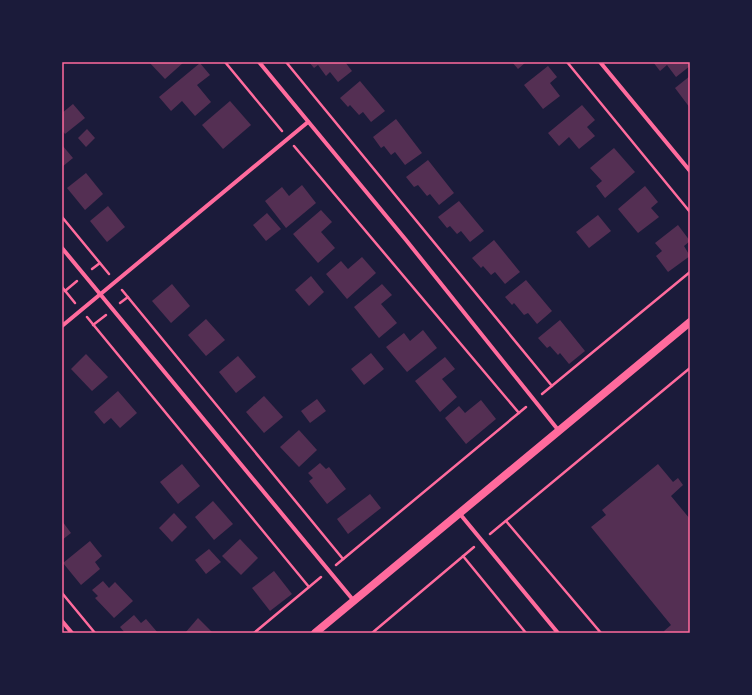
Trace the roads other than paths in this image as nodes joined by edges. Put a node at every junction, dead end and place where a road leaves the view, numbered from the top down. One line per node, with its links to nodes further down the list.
1 (259, 62): 3 (street)
2 (600, 62): 4 (street)
3 (308, 122): 6 (street); 9 (street)
4 (690, 171)
5 (62, 248): 6 (street)
6 (100, 294): 8 (street); 11 (street)
7 (690, 322): 9 (main road)
8 (62, 326)
9 (559, 432): 10 (main road)
10 (460, 514): 11 (main road); 15 (street)
11 (354, 601): 14 (main road)
12 (62, 621): 13 (street)
13 (72, 633)
14 (315, 633)
15 (558, 633)

